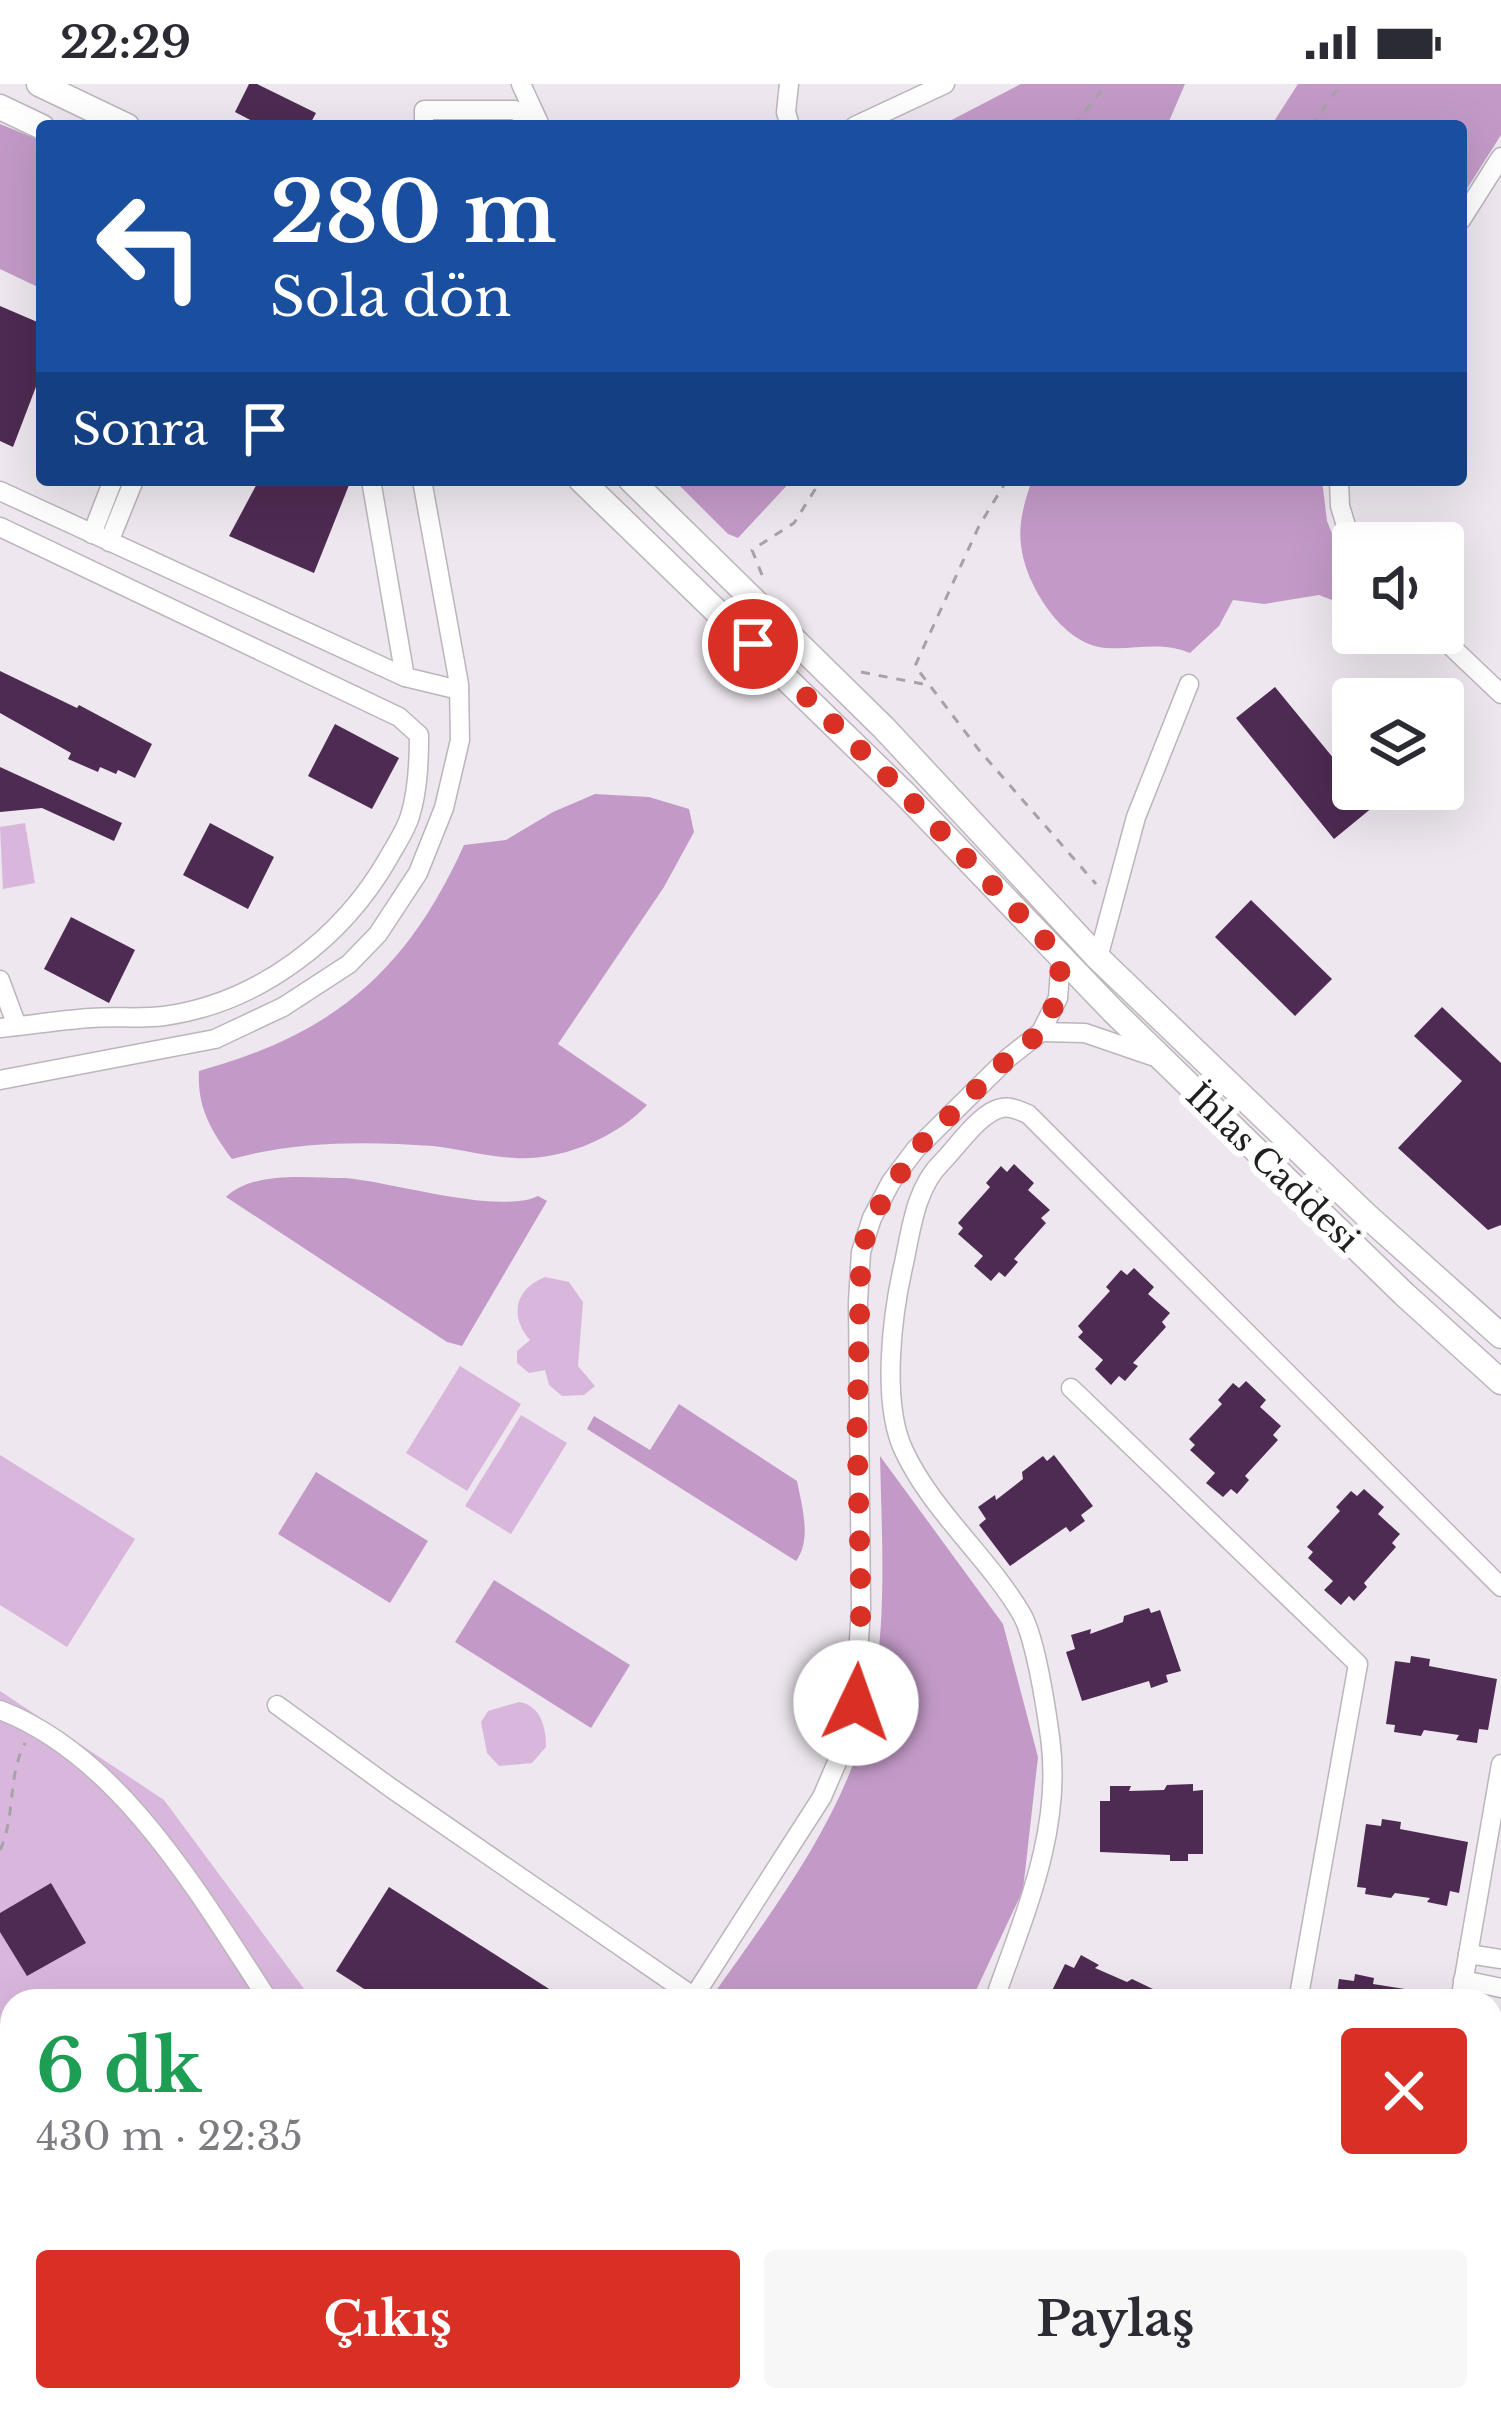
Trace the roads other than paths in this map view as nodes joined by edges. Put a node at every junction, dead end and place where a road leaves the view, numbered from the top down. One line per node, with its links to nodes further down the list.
1 (39, 84): 6 (main road)
2 (521, 84): 9 (street)
3 (789, 84): 10 (street)
4 (946, 84): 11 (street)
5 (0, 107): 12 (main road)
6 (114, 120)
7 (424, 120): 8 (street)
8 (530, 120)
9 (536, 120)
10 (790, 120)
11 (868, 120)
12 (36, 124)
13 (1501, 158): 14 (street)
14 (1467, 211)
15 (112, 486): 25 (street)
16 (130, 486): 25 (street)
17 (372, 486): 27 (street)
18 (423, 486): 29 (street)
19 (587, 486): 31 (main road, İhlas Caddesi)
20 (637, 486): 32 (main road, İhlas Caddesi)
21 (1339, 486): 23 (street)
22 (0, 491): 25 (street)
23 (1345, 522)
24 (0, 527): 34 (street)
25 (100, 538): 27 (street)
26 (1459, 654): 30 (street)
27 (405, 677): 29 (street)
28 (1189, 684): 32 (street)
29 (459, 690): 37 (street)
30 (1501, 694)
31 (1056, 952): 35 (street); 36 (main road, İhlas Caddesi)
32 (1098, 958): 38 (main road, İhlas Caddesi)
33 (0, 980): 34 (street)
34 (9, 1027)
35 (1041, 1032): 36 (street); 51 (street)
36 (1164, 1060): 39 (main road, İhlas Caddesi)
37 (0, 1080)
38 (1501, 1336)
39 (1501, 1382)
40 (1071, 1388): 53 (street)
41 (1501, 1587): 52 (street)
42 (277, 1705): 50 (street)
43 (0, 1710): 49 (street)
44 (1501, 1764): 45 (street)
45 (1468, 1954): 46 (street); 47 (street)
46 (1501, 1959)
47 (1463, 1980): 48 (street); 54 (street)
48 (1501, 1988)
49 (261, 1989)
50 (678, 1989)
51 (698, 1989)
52 (998, 1989)
53 (1300, 1989)
54 (1462, 1989)

